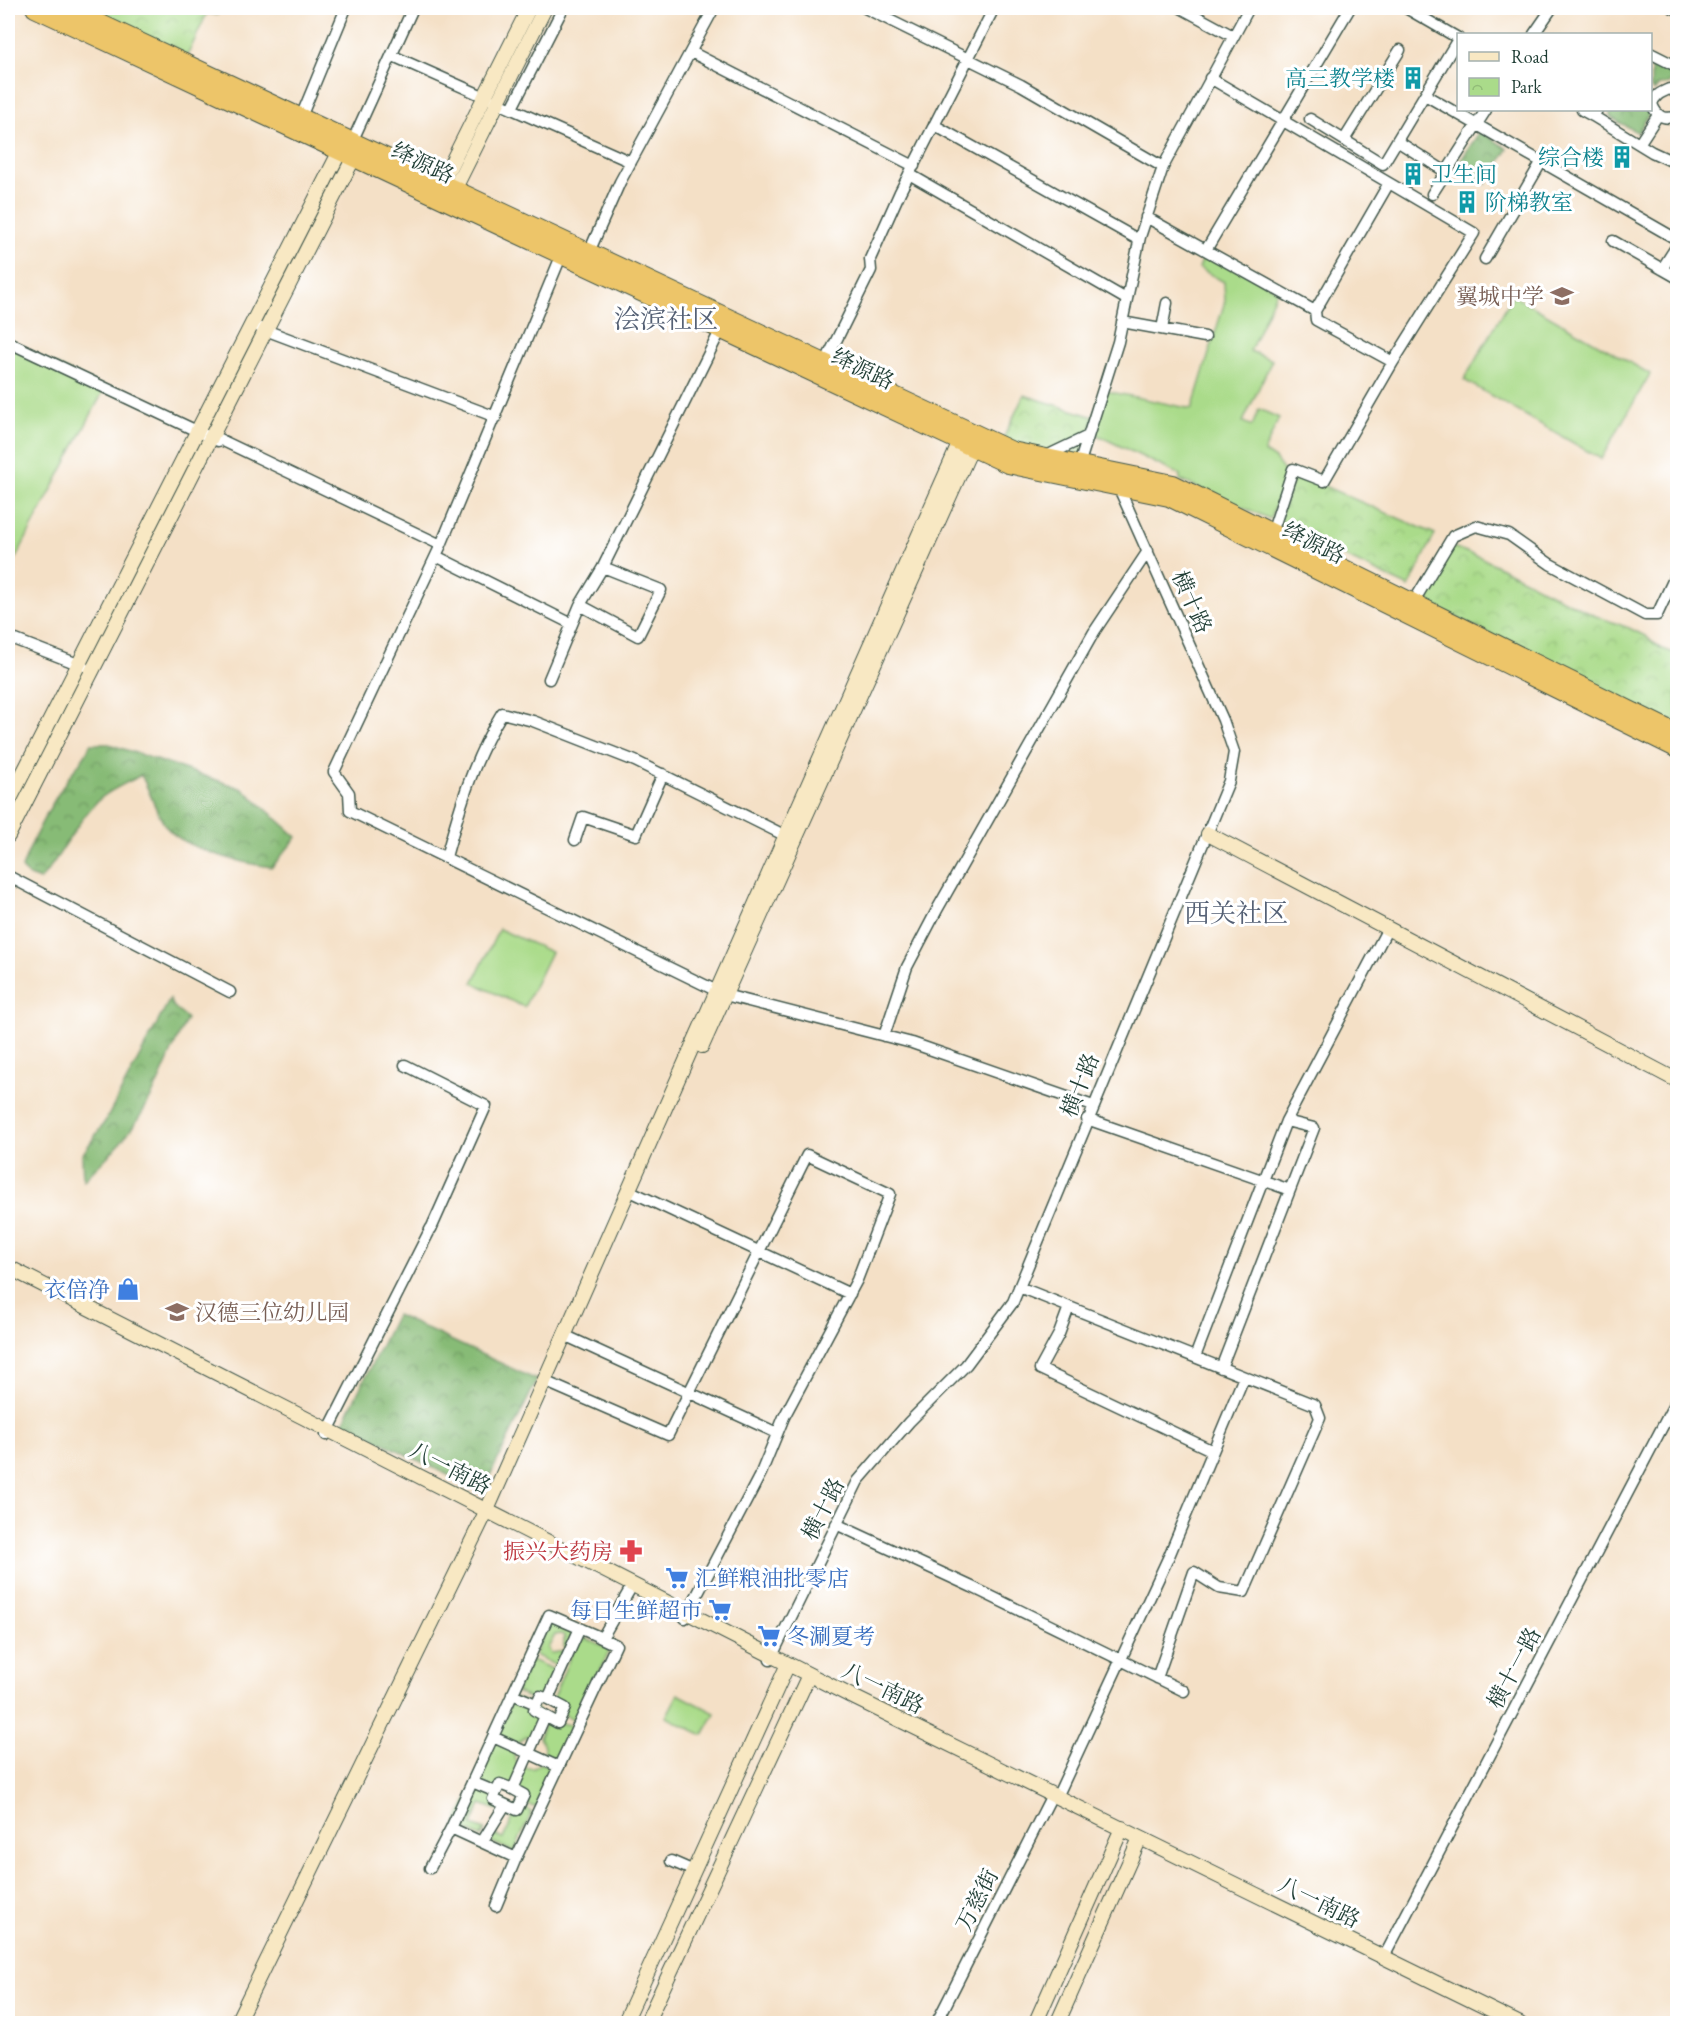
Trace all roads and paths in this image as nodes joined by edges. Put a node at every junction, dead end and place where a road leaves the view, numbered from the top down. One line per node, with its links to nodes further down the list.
1 (35, 8): 46 (highway, 绛源路)
2 (67, 8): 38 (highway, 绛源路)
3 (346, 8): 38 (street)
4 (413, 8): 25 (street)
5 (529, 8): 32 (main road)
6 (545, 8): 32 (main road)
7 (563, 8): 33 (street)
8 (714, 8): 23 (street)
9 (865, 8): 26 (street)
10 (994, 8): 26 (street)
11 (1181, 8): 19 (street)
12 (1250, 8): 19 (street)
13 (1350, 8): 40 (street)
14 (1406, 8): 20 (street)
15 (1552, 8): 18 (street)
16 (1673, 8): 17 (street)
17 (1677, 10)
18 (1535, 33)
19 (1233, 36): 28 (street)
20 (1457, 38)
21 (1457, 41): 30 (street)
22 (1400, 50): 43 (street)
23 (691, 52): 48 (street); 51 (street)
24 (1652, 55): 27 (street)
25 (393, 56): 32 (street); 46 (street)
26 (967, 59): 42 (street); 50 (street)
27 (1677, 68)
28 (1210, 78): 40 (street); 50 (street)
29 (1676, 90): 31 (street)
30 (1425, 95): 41 (street); 44 (street)
31 (1653, 95): 36 (street)
32 (492, 99): 33 (street); 54 (main road)
33 (512, 108): 48 (street)
34 (1485, 111): 41 (street)
35 (1595, 113): 45 (street)
36 (1658, 115): 37 (street); 45 (street)
37 (1677, 116)
38 (301, 117): 46 (highway, 绛源路)
39 (1310, 119): 43 (street)
40 (1284, 120): 53 (street); 60 (street)
41 (1476, 124): 47 (street); 52 (street)
42 (934, 125): 51 (street); 57 (street)
43 (1344, 140): 44 (street)
44 (1397, 141): 52 (street)
45 (1639, 144): 49 (street)
46 (349, 150): 54 (highway, 绛源路); 62 (highway, 绛源路); 70 (main road); 73 (main road)
47 (1542, 161): 59 (street); 63 (street)
48 (631, 162): 61 (street)
49 (1677, 164)
50 (1163, 167): 56 (street)
51 (911, 170): 66 (street); 77 (street)
52 (1446, 172): 55 (street)
53 (1389, 183): 68 (street); 76 (street)
54 (448, 187): 61 (highway, 绛源路)
55 (1432, 194)
56 (1146, 217): 57 (street); 60 (street)
57 (1139, 240): 66 (street)
58 (1614, 241): 64 (street)
59 (1677, 242): 64 (street)
60 (1206, 250): 68 (street)
61 (588, 252): 77 (highway, 绛源路)
62 (562, 254): 71 (highway, 绛源路); 78 (street)
63 (1485, 259)
64 (1662, 269): 65 (street)
65 (1677, 279)
66 (1126, 299): 69 (street)
67 (1167, 303): 72 (street)
68 (1314, 310): 76 (street)
69 (1122, 321): 72 (street); 80 (street)
70 (251, 325): 73 (street); 79 (main road)
71 (721, 329): 81 (highway, 绛源路); 90 (street)
72 (1162, 329): 74 (street)
73 (266, 330): 78 (street); 82 (main road)
74 (1205, 337)
75 (8, 342): 79 (street)
76 (1393, 362): 86 (street)
77 (825, 363): 81 (highway, 绛源路)
78 (496, 417): 87 (street)
79 (197, 431): 82 (street); 96 (main road)
80 (1088, 436): 83 (street); 84 (street)
81 (969, 438): 83 (highway, 绛源路); 85 (highway, 绛源路); 105 (main road)
82 (216, 439): 87 (street); 97 (main road)
83 (1044, 457): 84 (highway, 绛源路)
84 (1079, 465): 86 (highway, 绛源路)
85 (1118, 486): 88 (street, 横十路); 100 (highway, 绛源路)
86 (1272, 533): 92 (highway, 绛源路)
87 (441, 545): 89 (street)
88 (1148, 551): 103 (street, 横十路); 112 (street)
89 (436, 556): 94 (street); 107 (street)
90 (603, 567): 93 (street); 93 (street)
91 (1677, 570): 92 (street)
92 (1413, 603): 99 (highway, 绛源路)
93 (580, 605): 94 (street)
94 (572, 624): 98 (street)
95 (8, 637): 96 (street)
96 (78, 664): 97 (street); 102 (main road)
97 (95, 671): 104 (main road)
98 (549, 679)
99 (1677, 734)
100 (1677, 749)
101 (663, 774): 105 (street); 106 (street); 107 (street)
102 (8, 803)
103 (1208, 834): 109 (main road); 115 (street, 横十路)
104 (8, 836)
105 (790, 838): 111 (main road)
106 (575, 840)
107 (446, 857): 111 (street)
108 (8, 876): 110 (street)
109 (1387, 930): 114 (main road); 117 (street)
110 (230, 992)
111 (721, 993): 112 (street); 120 (main road)
112 (884, 1036): 115 (street)
113 (405, 1065): 134 (street)
114 (1677, 1081)
115 (1093, 1106): 116 (street, 横十路)
116 (1087, 1119): 118 (street); 124 (street, 横十路)
117 (1286, 1121): 118 (street); 119 (street)
118 (1262, 1182): 119 (street); 128 (street)
119 (1290, 1190): 129 (street)
120 (632, 1192): 121 (street); 127 (main road)
121 (759, 1251): 125 (street); 125 (street); 132 (street)
122 (8, 1267): 134 (main road, 八一南路)
123 (8, 1274): 134 (main road, 八一南路)
124 (1019, 1287): 126 (street); 138 (street, 横十路)
125 (850, 1294): 135 (street)
126 (1069, 1306): 128 (street); 136 (street)
127 (568, 1336): 131 (main road); 132 (street)
128 (1194, 1357): 129 (street)
129 (1221, 1368): 130 (street)
130 (1244, 1377): 136 (street, 万慈街); 147 (street)
131 (547, 1382): 132 (street); 137 (main road)
132 (689, 1392): 135 (street)
133 (1677, 1397): 174 (street, 横十一路)
134 (327, 1432): 137 (main road, 八一南路)
135 (777, 1433): 140 (street)
136 (1213, 1451): 144 (street, 万慈街)
137 (488, 1514): 139 (main road, 八一南路); 175 (main road); 176 (main road)
138 (836, 1524): 143 (street, 横十路); 144 (street)
139 (630, 1588): 140 (main road, 八一南路); 142 (street)
140 (687, 1616): 143 (main road, 八一南路)
141 (580, 1628): 142 (street); 149 (street); 150 (street)
142 (599, 1637): 154 (street)
143 (771, 1658): 145 (main road, 八一南路)
144 (1121, 1660): 147 (street); 161 (street, 万慈街)
145 (787, 1666): 146 (main road, 八一南路); 172 (main road)
146 (808, 1677): 161 (main road, 八一南路); 178 (main road)
147 (1157, 1678): 148 (street)
148 (1184, 1691)
149 (512, 1694): 151 (street); 155 (street)
150 (548, 1699): 151 (street); 153 (street)
151 (536, 1704): 152 (street)
152 (545, 1716): 153 (street); 156 (street)
153 (561, 1716): 154 (street)
154 (579, 1724): 157 (street)
155 (493, 1737): 156 (street); 158 (street)
156 (529, 1753): 157 (street); 159 (street)
157 (559, 1767): 164 (street)
158 (472, 1782): 160 (street); 165 (street)
159 (513, 1789): 160 (street); 163 (street)
160 (496, 1792): 162 (street)
161 (1053, 1797): 166 (main road, 八一南路); 179 (street, 万慈街)
162 (505, 1804): 163 (street); 168 (street)
163 (520, 1804): 164 (street)
164 (538, 1812): 169 (street)
165 (451, 1828): 168 (street); 171 (street)
166 (1120, 1831): 167 (main road, 八一南路); 180 (main road)
167 (1139, 1840): 174 (main road, 八一南路); 181 (main road); 182 (main road, 八一南路)
168 (482, 1842): 169 (street)
169 (516, 1858): 173 (street)
170 (671, 1861): 172 (street)
171 (430, 1868)
172 (694, 1871): 177 (main road)
173 (496, 1906)
174 (1384, 1957): 183 (main road, 八一南路)
175 (236, 2024)
176 (245, 2024)
177 (624, 2024)
178 (646, 2024)
179 (936, 2024)
180 (1035, 2024)
181 (1057, 2024)
182 (1505, 2024)
183 (1520, 2024)

